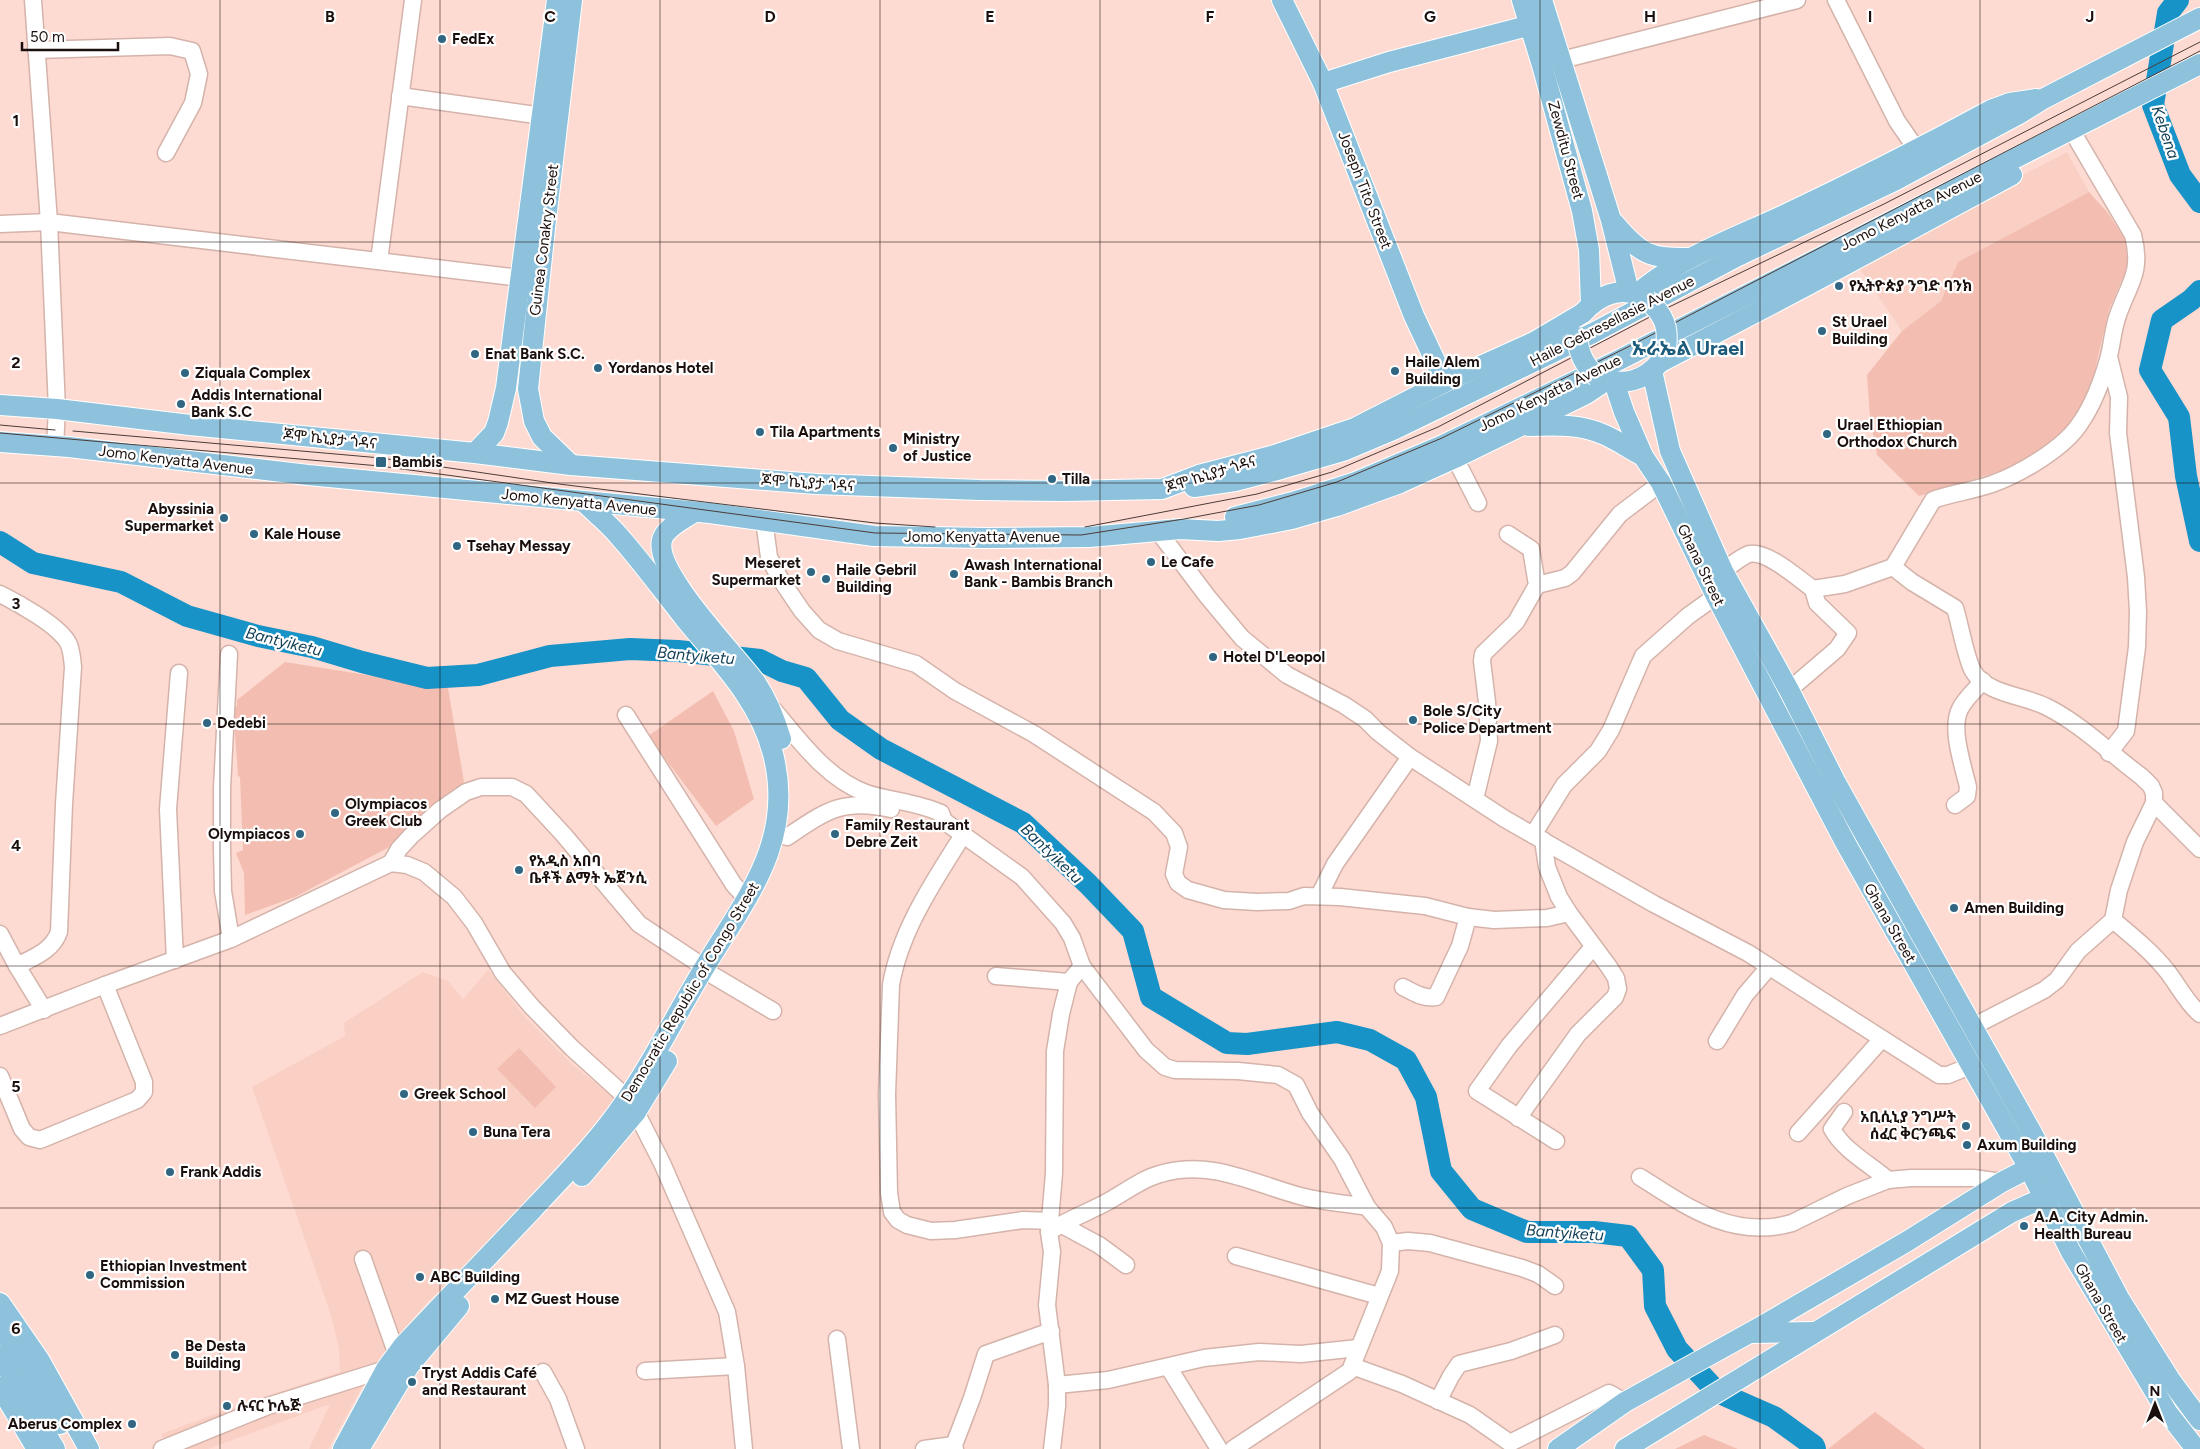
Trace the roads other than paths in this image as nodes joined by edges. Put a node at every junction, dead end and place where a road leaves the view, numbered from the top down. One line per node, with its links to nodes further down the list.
1 (33, 0): 12 (street)
2 (413, 0): 16 (street)
3 (557, 0): 18 (main road, Guinea Conakry Street)
4 (572, 0): 25 (main road, Guinea Conakry Street)
5 (1282, 0): 15 (main road, Joseph Tito Street)
6 (1522, 0): 11 (main road, Zewditu Street)
7 (1542, 0): 11 (main road, Zewditu Street)
8 (1797, 0): 13 (street)
9 (1836, 0): 20 (street)
10 (2194, 22): 17 (main road, Haile Gebresellasie Avenue)
11 (1539, 23): 13 (main road, Zewditu Street); 15 (main road)
12 (36, 50): 21 (street); 23 (street)
13 (1551, 62): 22 (main road, Zewditu Street); 30 (main road, Zewditu Street)
14 (2199, 65): 19 (main road, Jomo Kenyatta Avenue)
15 (1323, 83): 34 (main road, Joseph Tito Street)
16 (400, 96): 18 (street); 27 (street)
17 (2043, 98): 20 (main road, Haile Gebresellasie Avenue); 47 (main road, Haile Gebresellasie Avenue)
18 (543, 116): 25 (main road, Guinea Conakry Street)
19 (2068, 133): 31 (street); 32 (main road); 52 (main road, Jomo Kenyatta Avenue)
20 (1918, 150): 26 (main road, Haile Gebresellasie Avenue)
21 (166, 153)
22 (1611, 220): 26 (main road); 29 (main road, Zewditu Street)
23 (49, 222): 24 (street); 27 (street); 38 (street)
24 (0, 224)
25 (536, 226): 28 (main road, Guinea Conakry Street); 36 (main road, Guinea Conakry Street)
26 (1692, 258): 29 (main road, Haile Gebresellasie Avenue)
27 (379, 261): 28 (street)
28 (521, 278): 35 (main road, Guinea Conakry Street)
29 (1638, 295): 30 (main road); 32 (main road, bridge)
30 (1587, 308): 33 (main road, bridge); 34 (main road, ጆሞ ኬኒያታ ጎዳና)
31 (2109, 357): 55 (street); 68 (street)
32 (1660, 361): 33 (main road); 56 (main road, Ghana Street)
33 (1606, 379): 39 (main road); 43 (main road, Ghana Street)
34 (1445, 382): 47 (main road, ጆሞ ኬኒያታ ጎዳና)
35 (506, 388): 36 (main road); 42 (main road, Guinea Conakry Street)
36 (528, 389): 45 (main road, Guinea Conakry Street)
37 (0, 405): 38 (main road, ጆሞ ኬኒያታ ጎዳና)
38 (57, 409): 41 (street); 42 (main road, ጆሞ ኬኒያታ ጎዳና)
39 (1520, 427): 43 (main road); 44 (main road)
40 (0, 442): 41 (main road, Jomo Kenyatta Avenue)
41 (55, 446): 48 (main road, Jomo Kenyatta Avenue)
42 (475, 453): 45 (main road, ጆሞ ኬኒያታ ጎዳና)
43 (1643, 456): 46 (main road, Ghana Street)
44 (1455, 458): 49 (street); 52 (main road)
45 (572, 465): 47 (main road, ጆሞ ኬኒያታ ጎዳና)
46 (1661, 483): 57 (street); 60 (main road, Ghana Street)
47 (1162, 489)
48 (584, 502): 50 (main road, Jomo Kenyatta Avenue); 61 (main road, Democratic Republic of Congo Street)
49 (1478, 503)
50 (692, 513): 51 (main road, Jomo Kenyatta Avenue); 61 (main road, Democratic Republic of Congo Street)
51 (764, 520): 53 (main road, Jomo Kenyatta Avenue); 79 (street)
52 (1180, 528): 53 (main road, Jomo Kenyatta Avenue)
53 (1158, 532): 69 (street)
54 (1508, 534): 57 (street)
55 (1893, 567): 58 (street); 64 (street)
56 (1723, 571): 58 (street); 65 (main road, Ghana Street)
57 (1537, 585): 70 (street)
58 (1813, 589): 65 (street)
59 (0, 594): 88 (street)
60 (1716, 596): 76 (street); 103 (main road, Ghana Street)
61 (690, 613): 66 (main road, Democratic Republic of Congo Street)
62 (229, 654): 85 (street)
63 (179, 672): 87 (street)
64 (1982, 681): 68 (street); 72 (street)
65 (1789, 690): 100 (main road, Ghana Street)
66 (758, 700): 73 (street); 75 (main road, Democratic Republic of Congo Street); 80 (main road, Democratic Republic of Congo Street)
67 (626, 715): 80 (street)
68 (2110, 753): 71 (street)
69 (1410, 757): 70 (street); 79 (street)
70 (1475, 799): 76 (street)
71 (2154, 803): 77 (street); 83 (street)
72 (1954, 805)
73 (944, 821): 74 (street); 75 (street)
74 (963, 835): 89 (street); 116 (street)
75 (787, 837): 91 (main road, Democratic Republic of Congo Street)
76 (1538, 838): 81 (street); 90 (street)
77 (2200, 849)
78 (391, 863): 85 (street); 91 (street); 105 (street)
79 (1319, 896): 82 (street)
80 (747, 899): 91 (main road, Democratic Republic of Congo Street)
81 (1568, 913): 82 (street); 86 (street)
82 (1468, 917): 95 (street)
83 (2113, 920): 98 (street); 100 (street)
84 (0, 934): 88 (street)
85 (231, 939): 87 (street)
86 (1593, 948): 107 (street); 107 (street)
87 (175, 960): 94 (street)
88 (17, 966): 96 (street)
89 (1082, 966): 93 (street); 115 (street)
90 (1769, 967): 101 (street); 102 (street)
91 (709, 971): 97 (street); 105 (main road, Democratic Republic of Congo Street)
92 (996, 976): 93 (street)
93 (1069, 982): 116 (street)
94 (106, 984): 96 (street); 104 (street)
95 (1403, 987)
96 (44, 1010): 99 (street)
97 (773, 1011)
98 (2200, 1014)
99 (0, 1026)
100 (1972, 1027): 110 (main road, Ghana Street)
101 (1881, 1040): 103 (street); 108 (street)
102 (1717, 1041)
103 (1970, 1066): 110 (main road, Ghana Street)
104 (0, 1076)
105 (631, 1105): 136 (main road, Democratic Republic of Congo Street); 137 (street)
106 (1844, 1112): 112 (street)
107 (1518, 1118): 109 (street)
108 (1798, 1133)
109 (1556, 1142)
110 (2038, 1164): 113 (main road); 114 (main road, Ghana Street)
111 (1640, 1177): 112 (street)
112 (1888, 1180): 113 (street)
113 (2002, 1182): 118 (main road)
114 (2053, 1193): 117 (main road, Ghana Street); 120 (main road, Ghana Street); 125 (main road)
115 (1367, 1207): 116 (street); 119 (street)
116 (1054, 1226): 123 (street); 129 (street)
117 (2090, 1241): 120 (main road); 146 (main road, Ghana Street)
118 (1906, 1242): 125 (main road); 131 (main road)
119 (1392, 1243): 124 (street); 126 (street)
120 (2071, 1252): 164 (main road, Ghana Street)
121 (1236, 1256): 126 (street)
122 (363, 1260): 136 (street)
123 (1126, 1265)
124 (1556, 1286)
125 (1889, 1287): 130 (main road)
126 (1379, 1296): 134 (street)
127 (0, 1303): 151 (main road)
128 (0, 1327): 150 (main road)
129 (1050, 1332): 142 (street); 147 (street)
130 (1815, 1332): 131 (main road); 163 (main road)
131 (1750, 1333): 145 (main road)
132 (1555, 1335): 144 (street)
133 (837, 1339): 157 (street)
134 (1358, 1348): 138 (street); 139 (street)
135 (0, 1356): 149 (main road)
136 (397, 1363): 152 (street); 153 (main road, Democratic Republic of Congo Street); 154 (main road, Democratic Republic of Congo Street)
137 (736, 1366): 140 (street); 156 (street)
138 (1352, 1366): 144 (street); 161 (street)
139 (1169, 1368): 142 (street); 160 (street)
140 (645, 1371)
141 (544, 1372): 155 (street)
142 (1057, 1385): 159 (street)
143 (0, 1387): 148 (main road)
144 (1438, 1401): 145 (street)
145 (1624, 1402): 162 (main road)
146 (2200, 1420)
147 (955, 1447): 158 (street)
148 (37, 1449)
149 (55, 1449)
150 (75, 1449)
151 (89, 1449)
152 (162, 1449)
153 (343, 1449)
154 (358, 1449)
155 (576, 1449)
156 (744, 1449)
157 (851, 1449)
158 (924, 1449)
159 (1052, 1449)
160 (1219, 1449)
161 (1233, 1449)
162 (1558, 1449)
163 (1625, 1449)
164 (2196, 1449)

